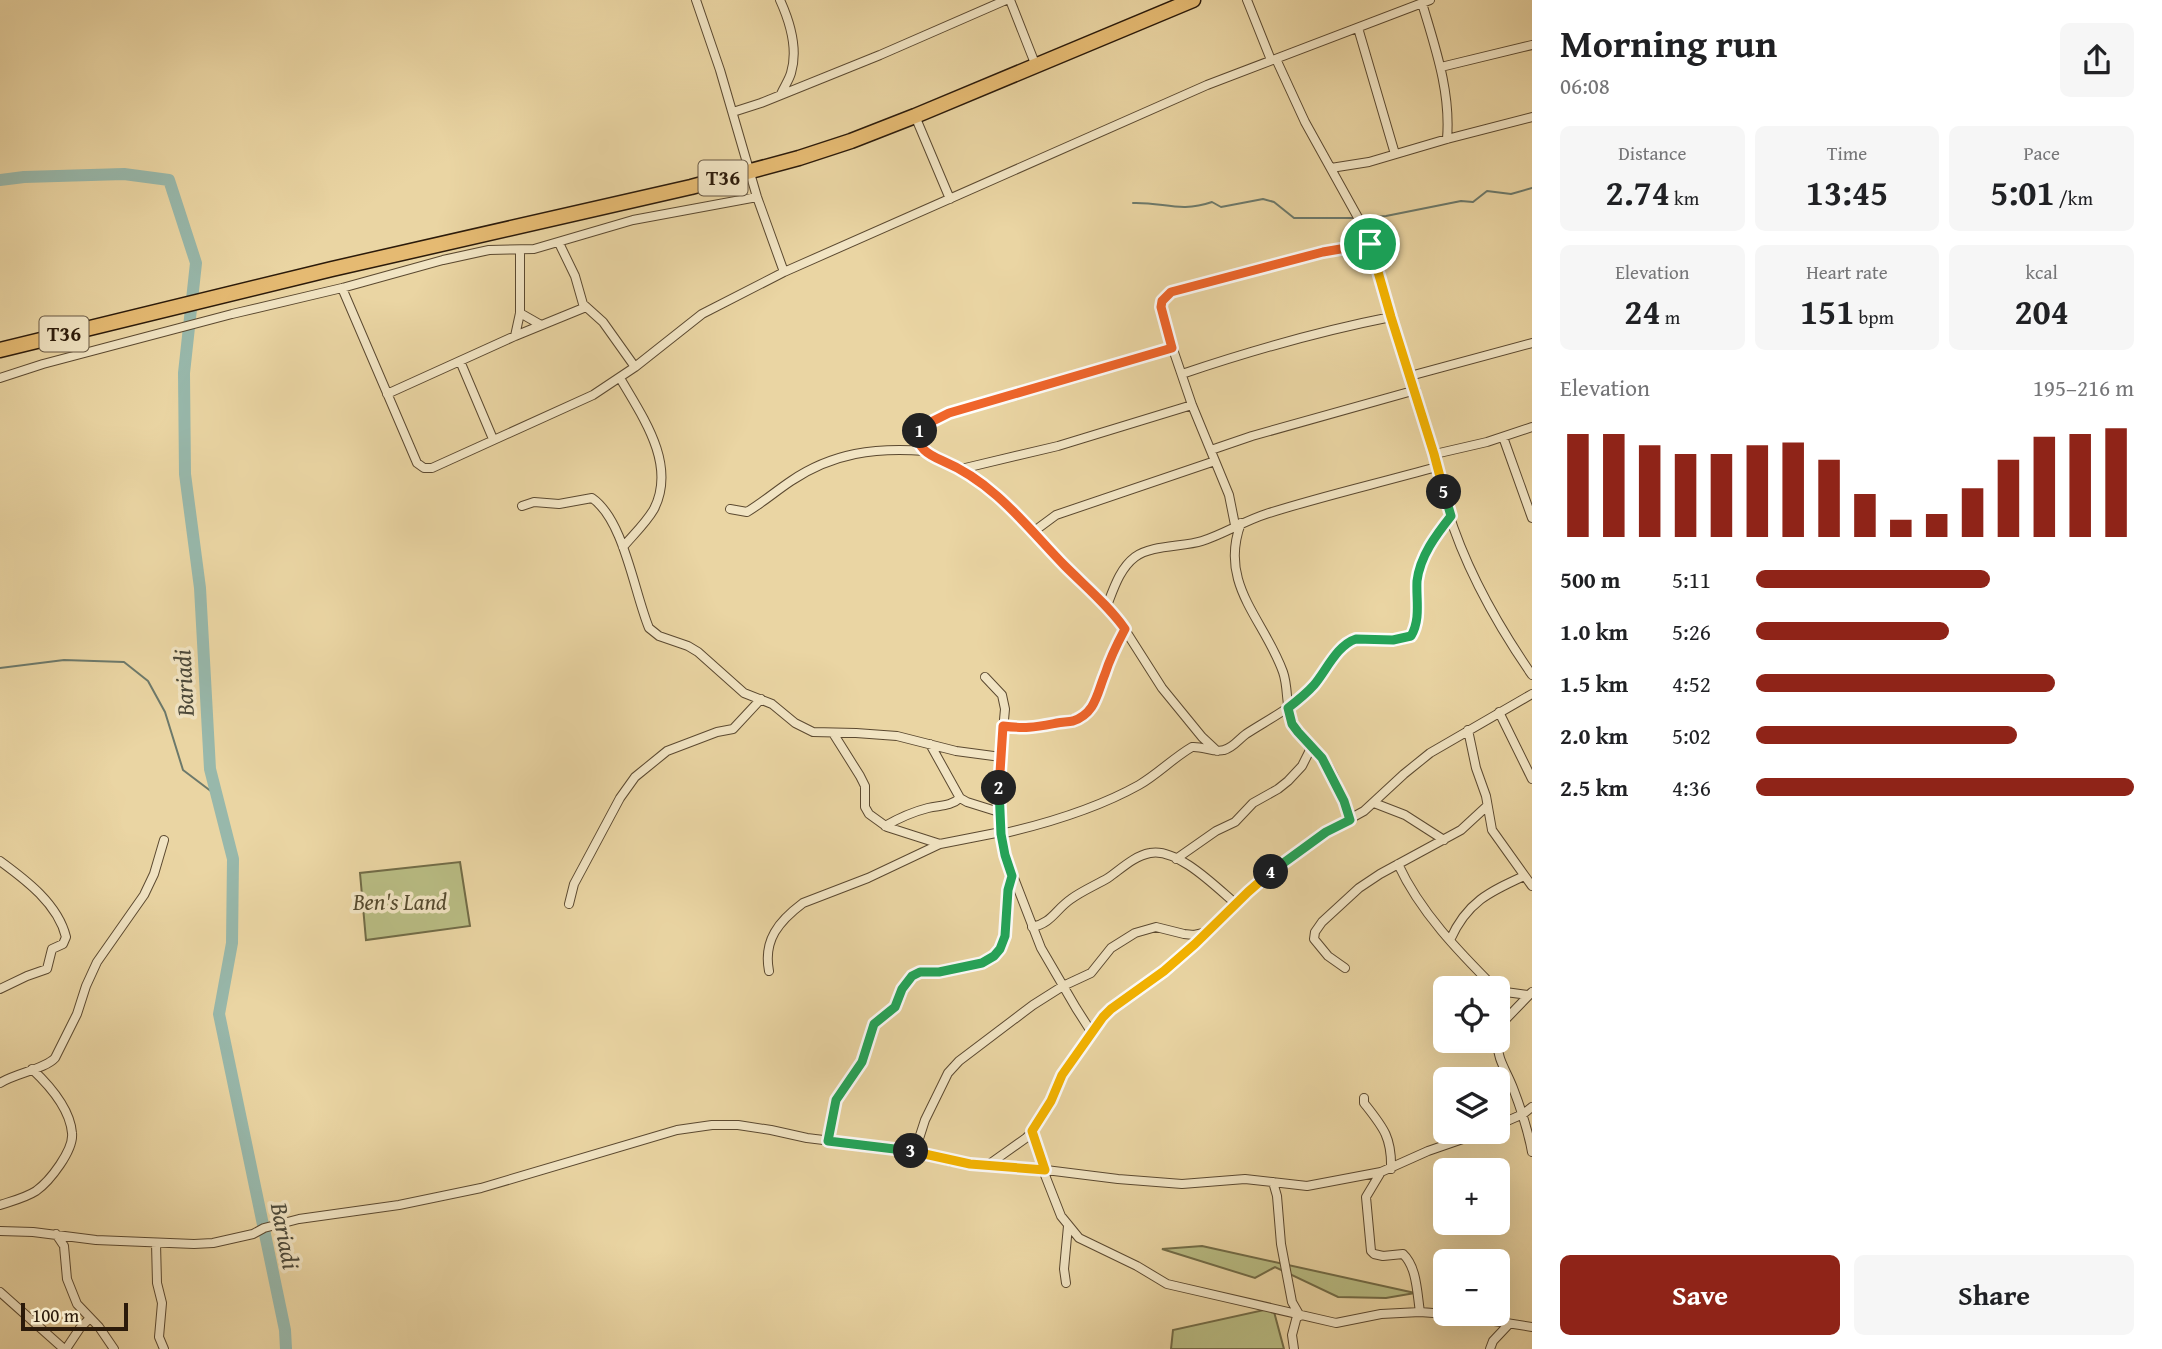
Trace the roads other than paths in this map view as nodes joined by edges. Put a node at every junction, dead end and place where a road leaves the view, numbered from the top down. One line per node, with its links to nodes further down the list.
1 (696, 0): 13 (street)
2 (780, 0): 12 (street)
3 (1008, 0): 10 (street); 12 (street)
4 (1193, 0): 10 (highway, T36)
5 (1247, 0): 9 (street)
6 (1426, 1): 7 (street); 11 (street)
7 (1357, 28): 9 (street); 17 (street)
8 (1532, 45): 11 (street)
9 (1273, 60): 18 (street); 21 (street)
10 (1036, 66): 14 (highway, T36)
11 (1441, 67): 16 (street)
12 (781, 94): 13 (street)
13 (733, 112): 19 (street)
14 (915, 116): 19 (highway, T36); 21 (street)
15 (1532, 117): 16 (street)
16 (1447, 139): 17 (street)
17 (1395, 154): 18 (street)
18 (1331, 168): 23 (street)
19 (749, 171): 20 (street); 34 (highway, T36)
20 (757, 197): 22 (street); 25 (street)
21 (950, 199): 25 (street)
22 (559, 243): 24 (street); 27 (street)
23 (1370, 244): 29 (street); 33 (street)
24 (520, 250): 26 (street); 28 (street)
25 (784, 272): 36 (street)
26 (342, 288): 39 (street); 42 (street)
27 (586, 307): 30 (street); 36 (street)
28 (520, 313): 30 (street); 31 (street)
29 (1391, 317): 37 (street); 38 (street)
30 (541, 325): 31 (street)
31 (515, 336): 35 (street)
32 (1532, 343): 38 (street)
33 (1172, 348): 37 (street); 48 (street)
34 (0, 350)
35 (460, 361): 42 (street); 46 (street)
36 (635, 367): 40 (street)
37 (1182, 374): 43 (street)
38 (1410, 376): 41 (street)
39 (0, 378)
40 (620, 378): 46 (street); 59 (street)
41 (1416, 390): 47 (street); 49 (street)
42 (387, 394): 46 (street)
43 (1192, 405): 47 (street); 52 (street)
44 (1532, 427): 45 (street)
45 (1503, 437): 49 (street); 56 (street)
46 (493, 439)
47 (1211, 450): 50 (street)
48 (925, 451): 52 (street); 54 (street)
49 (1434, 454): 51 (street)
50 (1215, 461): 57 (street); 58 (street)
51 (1436, 467): 55 (street); 57 (street)
52 (961, 469): 58 (street)
53 (522, 506): 59 (street)
54 (730, 509)
55 (1451, 516): 62 (street); 66 (street)
56 (1532, 518)
57 (1238, 524): 60 (street); 66 (street)
58 (1033, 532): 60 (street)
59 (623, 547): 65 (street)
60 (1106, 608): 61 (street)
61 (1125, 629): 68 (street); 73 (street)
62 (1532, 675)
63 (985, 677): 68 (street)
64 (1532, 694): 67 (street)
65 (761, 699): 70 (street); 92 (street)
66 (1288, 708): 72 (street); 73 (street)
67 (1499, 712): 69 (street); 75 (street)
68 (1003, 726): 74 (street)
69 (1468, 730): 77 (street); 78 (street)
70 (832, 733): 71 (street); 81 (street)
71 (930, 744): 74 (street); 76 (street)
72 (1312, 747): 80 (street); 86 (street)
73 (1217, 751): 82 (street)
74 (1001, 757): 79 (street)
75 (1532, 779)
76 (960, 798): 79 (street); 81 (street)
77 (1374, 803): 80 (street); 83 (street)
78 (1487, 806): 83 (street); 90 (street)
79 (999, 812): 82 (street)
80 (1350, 820): 93 (street)
81 (885, 826): 85 (street)
82 (1001, 833): 85 (street); 89 (street)
83 (1444, 840): 88 (street)
84 (164, 841): 107 (street)
85 (940, 844): 98 (street)
86 (1176, 859): 93 (street); 94 (street)
87 (0, 861): 101 (street)
88 (1398, 864): 96 (street); 97 (street)
89 (1012, 876): 94 (street); 114 (street)
90 (1524, 876): 91 (street); 96 (street)
91 (1532, 886)
92 (569, 904)
93 (1236, 904): 95 (street)
94 (1032, 927): 100 (street)
95 (1208, 932): 100 (street); 105 (street)
96 (1450, 940): 99 (street)
97 (1345, 968)
98 (769, 971)
99 (1484, 976)
100 (1063, 986): 105 (street); 116 (street)
101 (0, 989)
102 (1510, 992): 103 (street)
103 (1530, 994): 104 (street)
104 (1510, 1014)
105 (1092, 1033): 113 (street)
106 (1498, 1053): 111 (street)
107 (32, 1069): 108 (street); 123 (street)
108 (0, 1083)
109 (1363, 1098): 119 (street)
110 (1532, 1107): 111 (street)
111 (1523, 1114): 112 (street); 117 (street)
112 (1510, 1120)
113 (1032, 1131): 118 (street); 120 (street)
114 (828, 1141): 116 (street); 127 (street)
115 (1448, 1144): 119 (street)
116 (915, 1151): 118 (street)
117 (1532, 1152)
118 (988, 1165): 120 (street)
119 (1391, 1169): 121 (street)
120 (1044, 1170): 122 (street); 124 (street)
121 (1381, 1172): 122 (street); 130 (street)
122 (1273, 1182): 132 (street)
123 (0, 1205)
124 (1068, 1226): 128 (street); 132 (street)
125 (0, 1231): 126 (street)
126 (56, 1234): 127 (street); 133 (street)
127 (156, 1243): 139 (street)
128 (1066, 1283)
129 (0, 1292): 137 (street)
130 (1420, 1312): 131 (street); 132 (street)
131 (1433, 1313)
132 (1298, 1316): 140 (street)
133 (90, 1318): 137 (street); 138 (street)
134 (1510, 1324): 136 (street)
135 (1507, 1326): 141 (street)
136 (1532, 1327)
137 (65, 1349)
138 (114, 1349)
139 (164, 1349)
140 (1294, 1349)
141 (1490, 1349)

